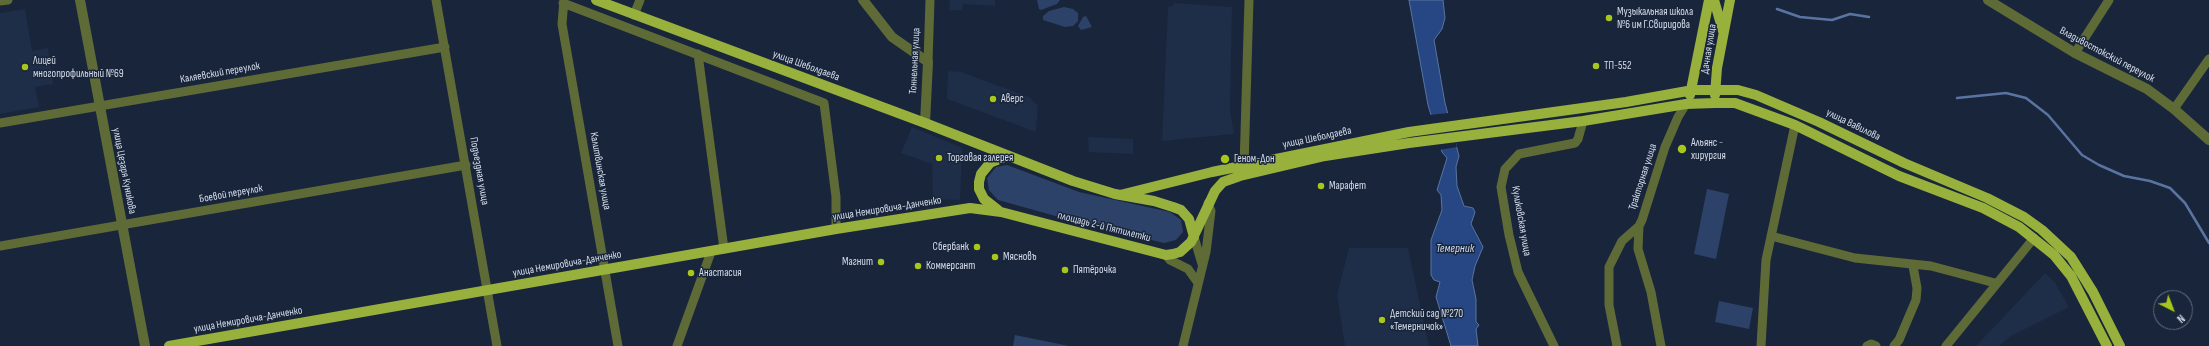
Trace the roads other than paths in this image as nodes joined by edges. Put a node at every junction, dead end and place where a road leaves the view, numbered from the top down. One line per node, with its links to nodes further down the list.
1 (8, 0): 14 (street)
2 (80, 0): 27 (street, улица Цезаря Куникова)
3 (436, 0): 18 (street, Подъездная улица)
4 (596, 0): 16 (main road, улица Шеболдаева)
5 (640, 0): 16 (street)
6 (863, 0): 22 (street)
7 (930, 0): 22 (street, Тоннельная улица)
8 (1249, 0): 37 (street)
9 (1709, 0): 24 (main road, Дачная улица)
10 (1714, 0): 17 (main road)
11 (1730, 0): 17 (main road, Дачная улица)
12 (1988, 0): 19 (street, Владивостокский переулок)
13 (2109, 0): 19 (street)
14 (0, 2)
15 (564, 2): 20 (street); 54 (street, Калитвинская улица)
16 (634, 15): 32 (main road, улица Шеболдаева)
17 (1723, 32): 23 (main road, Дачная улица)
18 (445, 47): 27 (street, Каляевский переулок); 36 (street, Подъездная улица)
19 (2074, 53): 28 (street, Владивостокский переулок)
20 (698, 54): 44 (street); 49 (street)
21 (2209, 59): 28 (street)
22 (928, 62): 32 (street, Тоннельная улица)
23 (1716, 88): 24 (main road, улица Вавилова); 25 (main road, Дачная улица); 73 (main road, улица Вавилова)
24 (1693, 90): 26 (main road, Дачная улица); 29 (main road, улица Вавилова)
25 (1715, 103): 26 (main road); 33 (main road)
26 (1686, 104): 30 (main road); 43 (street, Тракторная улица)
27 (99, 106): 31 (street, Каляевский переулок); 42 (street, улица Цезаря Куникова)
28 (2174, 109): 34 (street, Владивостокский переулок)
29 (1501, 120): 37 (main road, улица Шеболдаева)
30 (1583, 121): 37 (main road, улица Шеболдаева); 64 (street, Куликовская улица)
31 (0, 123)
32 (925, 123): 35 (main road, улица Шеболдаева)
33 (1795, 126): 45 (street); 47 (main road)
34 (2209, 140)
35 (1008, 156): 38 (main road); 41 (main road, площадь 2-й Пятилетки)
36 (466, 165): 42 (street, Боевой переулок); 57 (street, Подъездная улица)
37 (1242, 172): 38 (main road, улица Шеболдаева); 39 (main road)
38 (1120, 195): 46 (main road)
39 (1208, 203): 46 (main road); 52 (street)
40 (970, 208): 41 (main road, площадь 2-й Пятилетки); 44 (main road, улица Немировича-Данченко)
41 (1002, 212): 51 (main road, площадь 2-й Пятилетки)
42 (122, 226): 48 (street, Боевой переулок); 58 (street, улица Цезаря Куникова)
43 (1638, 226): 65 (street, Тракторная улица); 66 (street)
44 (836, 229): 49 (main road, улица Немировича-Данченко)
45 (1770, 236): 53 (street); 67 (street)
46 (1194, 237): 51 (main road); 52 (street)
47 (2034, 238): 56 (street); 72 (main road)
48 (0, 246)
49 (724, 249): 50 (main road, улица Немировича-Данченко)
50 (711, 252): 54 (main road, улица Немировича-Данченко); 62 (street)
51 (1166, 255): 55 (street)
52 (1202, 265): 55 (street)
53 (1914, 266): 56 (street); 70 (street)
54 (605, 270): 57 (main road, улица Немировича-Данченко); 61 (street, Калитвинская улица)
55 (1198, 283): 63 (street)
56 (1995, 284): 71 (street)
57 (488, 290): 59 (main road, улица Немировича-Данченко); 60 (street, Подъездная улица)
58 (145, 346)
59 (169, 346)
60 (497, 346)
61 (618, 346)
62 (677, 346)
63 (1183, 346)
64 (1554, 346)
65 (1617, 346)
66 (1661, 346)
67 (1761, 346)
68 (1867, 346): 69 (street)
69 (1876, 346)
70 (1894, 346)
71 (1946, 346)
72 (2107, 346)
73 (2120, 346)

